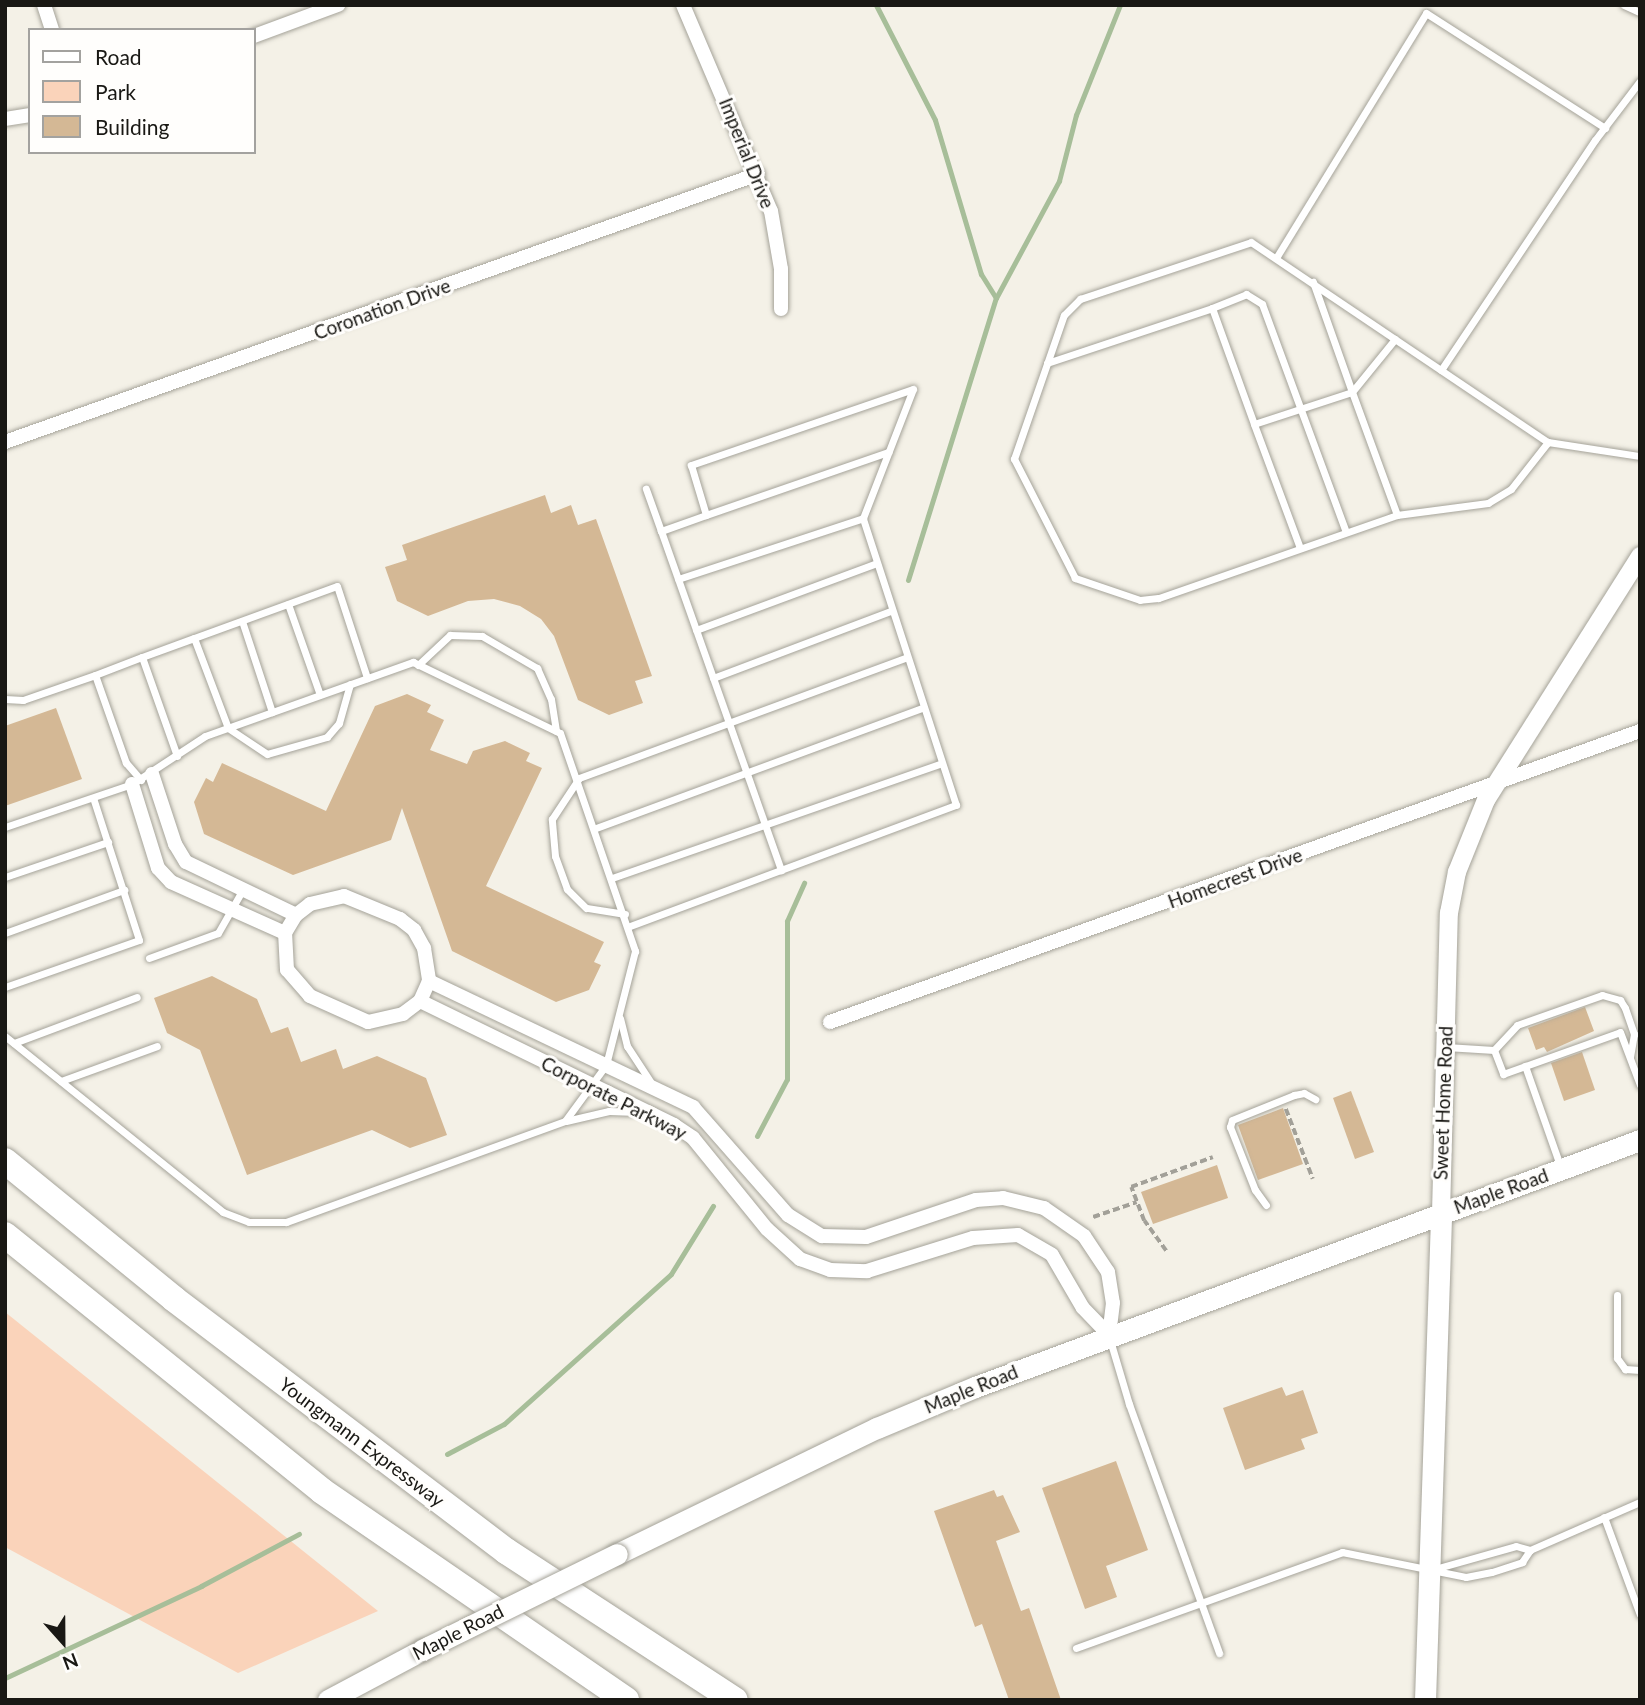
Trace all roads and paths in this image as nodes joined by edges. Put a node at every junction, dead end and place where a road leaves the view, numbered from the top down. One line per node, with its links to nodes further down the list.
1 (44, 5): 7 (street)
2 (338, 5): 8 (street)
3 (683, 5): 13 (street, Imperial Drive)
4 (1624, 5): 6 (lane)
5 (1427, 9): 12 (lane); 14 (lane)
6 (1639, 10)
7 (51, 28)
8 (256, 35)
9 (1640, 82): 12 (lane)
10 (28, 115): 11 (street)
11 (5, 119)
12 (1605, 128): 20 (lane)
13 (758, 174): 17 (street, Imperial Drive); 24 (street, Coronation Drive)
14 (1276, 258): 15 (lane); 19 (lane)
15 (1313, 282): 18 (lane); 21 (lane)
16 (1212, 308): 19 (lane); 22 (lane); 23 (lane)
17 (781, 309)
18 (1395, 339): 20 (lane); 21 (lane)
19 (1047, 363): 34 (lane)
20 (1441, 370): 25 (lane)
21 (1352, 392): 22 (lane); 30 (lane)
22 (1303, 408): 23 (lane); 33 (lane)
23 (1254, 425): 34 (lane)
24 (5, 442)
25 (1548, 442): 27 (lane); 30 (lane)
26 (888, 452): 29 (lane); 29 (lane); 31 (lane)
27 (1640, 456)
28 (646, 489): 32 (lane)
29 (706, 514): 32 (lane)
30 (1397, 515): 33 (lane)
31 (863, 518): 36 (lane); 37 (lane)
32 (661, 531): 37 (lane)
33 (1346, 532): 34 (lane)
34 (1300, 548)
35 (1640, 556): 63 (street, Sweet Home Road)
36 (874, 564): 39 (lane); 41 (lane)
37 (678, 579): 41 (lane)
38 (288, 604): 40 (lane); 47 (lane); 50 (lane)
39 (890, 611): 44 (lane); 48 (lane)
40 (242, 621): 42 (lane); 53 (lane)
41 (696, 630): 48 (lane)
42 (194, 638): 43 (lane); 55 (lane)
43 (142, 657): 46 (lane); 58 (lane)
44 (906, 658): 52 (lane); 54 (lane)
45 (418, 665): 47 (lane); 56 (lane); 56 (lane)
46 (95, 675): 51 (lane); 62 (lane)
47 (367, 678): 49 (lane)
48 (713, 678): 54 (lane)
49 (350, 684): 50 (lane); 55 (lane)
50 (320, 695): 53 (lane)
51 (5, 699)
52 (923, 708): 59 (lane); 60 (lane)
53 (272, 712): 55 (lane)
54 (730, 725): 60 (lane); 61 (lane)
55 (228, 728): 58 (lane)
56 (556, 731): 61 (lane)
57 (1640, 731): 63 (street, Homecrest Drive)
58 (177, 756): 62 (lane)
59 (942, 763): 65 (lane); 69 (lane)
60 (747, 773): 65 (lane); 67 (lane)
61 (579, 778): 67 (lane); 75 (lane)
62 (142, 779): 64 (lane); 73 (street); 74 (street)
63 (1495, 784): 86 (street, Homecrest Drive); 90 (street, Sweet Home Road)
64 (93, 798): 66 (lane); 68 (lane)
65 (765, 824): 69 (lane); 71 (lane)
66 (5, 827)
67 (596, 828): 71 (lane)
68 (108, 842): 70 (lane); 72 (lane)
69 (781, 870): 77 (lane)
70 (5, 877)
71 (612, 878): 75 (lane)
72 (124, 890): 78 (lane); 82 (lane)
73 (242, 891): 74 (lane); 76 (street)
74 (234, 911): 79 (street); 80 (lane)
75 (625, 914): 77 (lane)
76 (296, 915): 79 (street); 81 (street)
77 (630, 926): 85 (lane)
78 (5, 933)
79 (285, 933): 84 (street)
80 (149, 958)
81 (429, 981): 84 (street); 93 (street, Corporate Parkway)
82 (5, 987)
83 (137, 997): 88 (lane)
84 (419, 1001): 97 (street, Corporate Parkway)
85 (619, 1014): 93 (lane); 98 (lane)
86 (830, 1022)
87 (5, 1036): 88 (lane)
88 (14, 1043): 95 (lane)
89 (157, 1046): 95 (lane)
90 (1444, 1047): 91 (lane); 112 (street, Sweet Home Road)
91 (1494, 1050): 92 (lane); 94 (lane)
92 (1630, 1058): 94 (lane); 96 (lane)
93 (606, 1065): 97 (lane); 98 (street, Corporate Parkway)
94 (1525, 1066): 106 (lane)
95 (61, 1081): 102 (lane)
96 (1640, 1085)
97 (593, 1086): 101 (street, Corporate Parkway); 102 (lane)
98 (656, 1087): 107 (street, Corporate Parkway)
99 (1315, 1099): 111 (lane)
100 (1286, 1106): 108 (path)
101 (652, 1115): 102 (lane); 109 (street, Corporate Parkway)
102 (565, 1121)
103 (1640, 1140): 106 (main road, Maple Road)
104 (1213, 1157): 110 (path)
105 (5, 1161): 129 (highway, Youngmann Expressway)
106 (1561, 1169): 112 (main road, Maple Road)
107 (757, 1178): 109 (street); 117 (street, Corporate Parkway)
108 (1313, 1179)
109 (737, 1192): 117 (street, Corporate Parkway)
110 (1137, 1202): 113 (path); 115 (path)
111 (1266, 1205)
112 (1441, 1213): 117 (main road, Maple Road); 122 (main road, Sweet Home Road)
113 (1093, 1217)
114 (5, 1235): 128 (highway)
115 (1166, 1251)
116 (1617, 1295): 118 (lane)
117 (1109, 1335): 123 (lane); 127 (main road, Maple Road, bridge)
118 (1640, 1370)
119 (1640, 1502): 120 (lane)
120 (1604, 1517): 121 (lane); 124 (lane)
121 (1530, 1550): 122 (lane); 122 (lane)
122 (1431, 1570): 123 (lane); 130 (main road, Sweet Home Road)
123 (1200, 1603): 125 (lane); 126 (lane)
124 (1640, 1615)
125 (1076, 1648)
126 (1219, 1653)
127 (328, 1700)
128 (625, 1700)
129 (735, 1700)
130 (1425, 1700)

